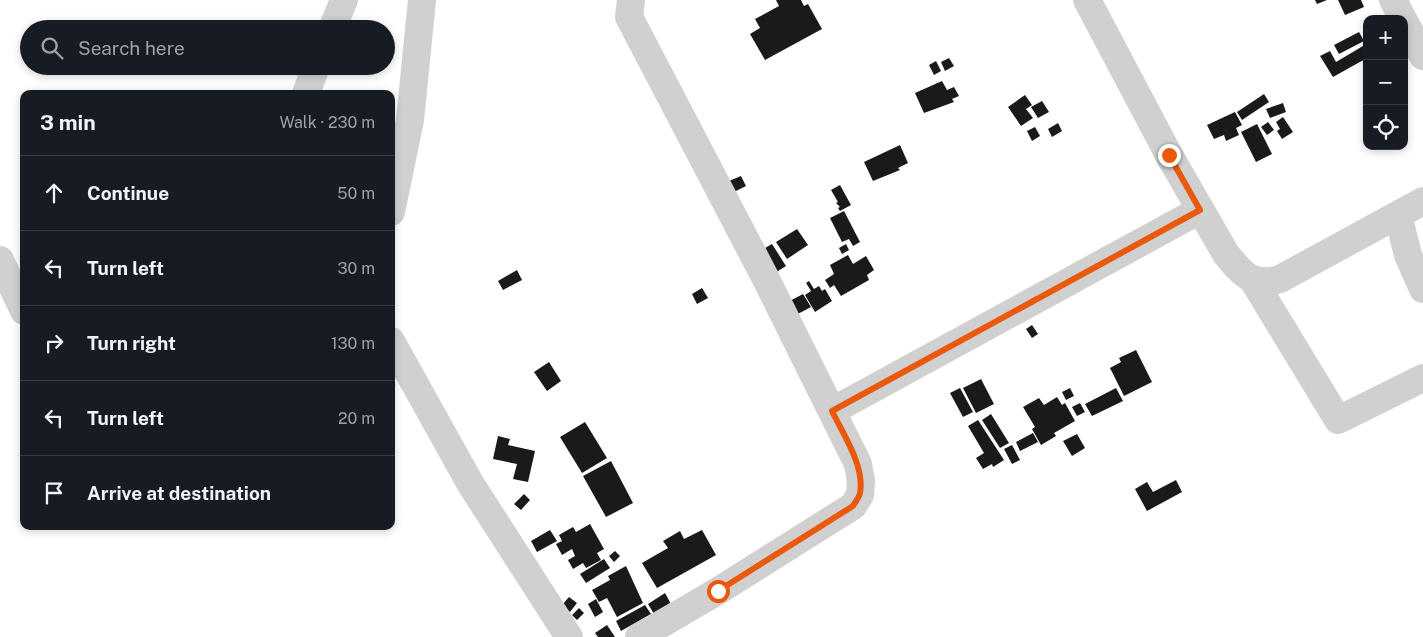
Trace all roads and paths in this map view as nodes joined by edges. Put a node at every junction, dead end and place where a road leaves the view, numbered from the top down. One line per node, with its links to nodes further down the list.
1 (344, 0): 7 (street)
2 (422, 0): 12 (street)
3 (631, 0): 22 (street)
4 (1087, 0): 14 (street)
5 (1393, 0): 6 (street)
6 (1401, 15)
7 (336, 20)
8 (1408, 28): 9 (street)
9 (1423, 56)
10 (313, 75): 11 (street)
11 (307, 90)
12 (395, 193)
13 (1423, 201): 15 (street)
14 (1200, 210): 17 (street); 22 (street)
15 (1398, 215): 17 (street); 18 (street)
16 (0, 260): 19 (street)
17 (1253, 280): 21 (street)
18 (1423, 288)
19 (20, 302)
20 (395, 348): 23 (street)
21 (1423, 378)
22 (832, 411): 24 (street)
23 (569, 637)
24 (639, 637)

